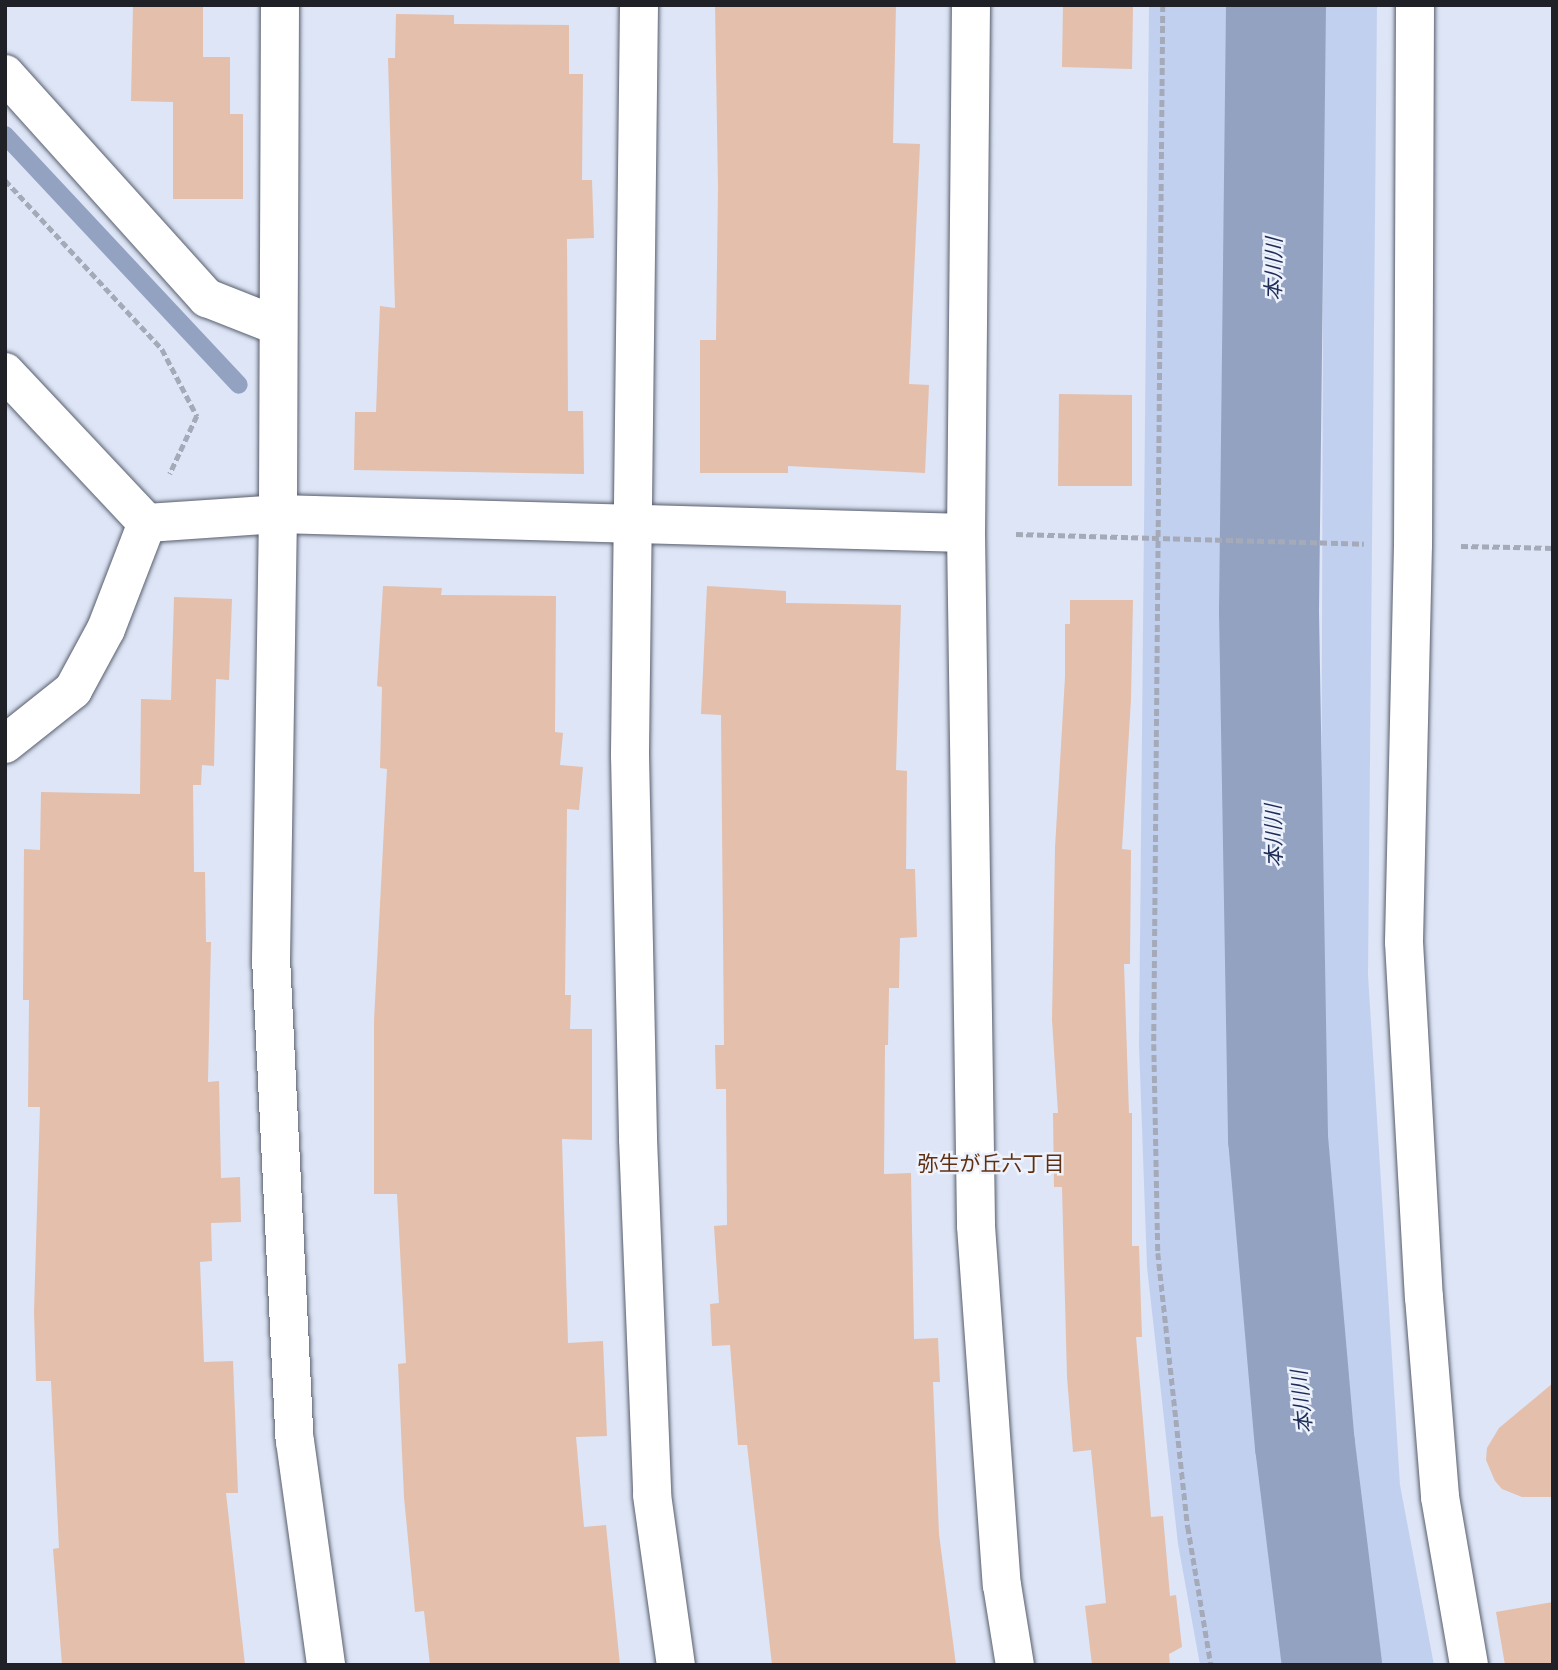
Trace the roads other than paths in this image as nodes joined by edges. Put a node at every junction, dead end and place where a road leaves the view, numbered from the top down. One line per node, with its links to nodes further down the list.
1 (280, 5): 6 (street)
2 (639, 5): 10 (street)
3 (971, 5): 11 (street)
4 (1415, 5): 16 (street)
5 (5, 74): 6 (street)
6 (278, 326): 8 (street)
7 (5, 372): 9 (street)
8 (278, 514): 9 (street); 10 (street); 13 (street)
9 (147, 523): 12 (street)
10 (633, 524): 11 (street); 14 (street)
11 (966, 533): 15 (street)
12 (5, 744)
13 (326, 1665)
14 (676, 1665)
15 (1015, 1665)
16 (1469, 1665)

